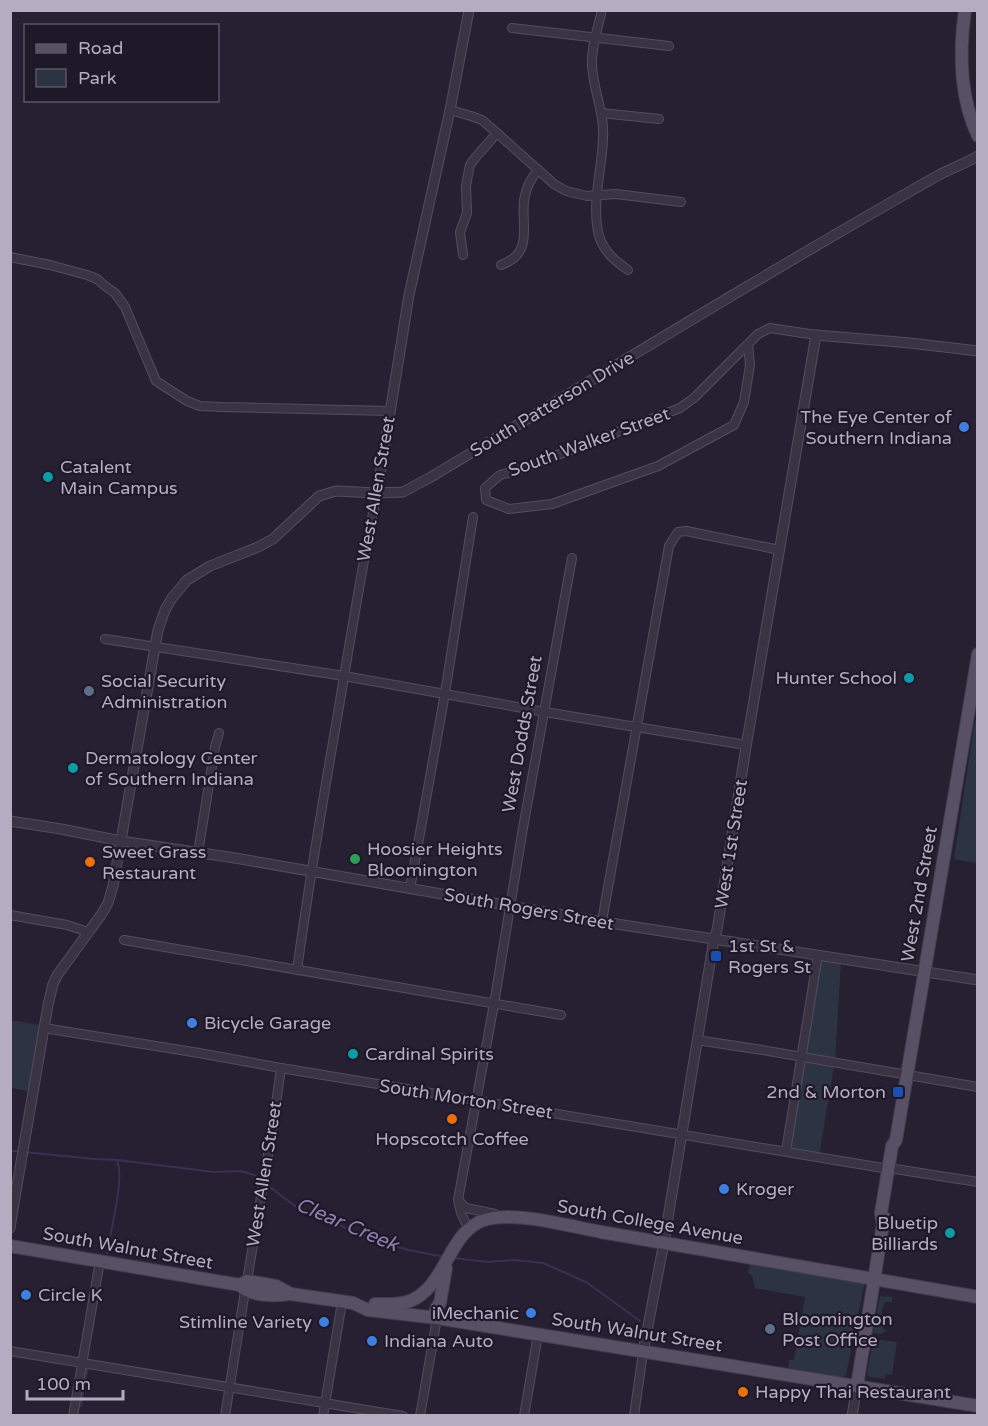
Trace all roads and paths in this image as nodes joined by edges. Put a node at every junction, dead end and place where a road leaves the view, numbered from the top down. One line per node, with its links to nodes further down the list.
1 (469, 10): 7 (street, West Allen Street)
2 (602, 10): 5 (street)
3 (964, 10): 11 (main road)
4 (512, 28): 5 (street)
5 (596, 37): 6 (street); 8 (street)
6 (669, 46)
7 (450, 111): 10 (street); 23 (street, West Allen Street)
8 (601, 113): 9 (street); 14 (street)
9 (659, 119)
10 (497, 133): 13 (street); 16 (street)
11 (978, 136)
12 (978, 156): 24 (street, South Patterson Drive)
13 (538, 170): 14 (street); 18 (street)
14 (597, 196): 15 (street); 19 (street)
15 (681, 202)
16 (463, 255)
17 (10, 257): 23 (street)
18 (501, 265)
19 (628, 270)
20 (816, 335): 21 (street, South Walker Street); 22 (street, South Walker Street); 26 (street, West 1st Street)
21 (747, 344): 21 (street, South Walker Street)
22 (978, 351)
23 (389, 411): 24 (street, West Allen Street)
24 (377, 493): 29 (street, South Patterson Drive); 31 (street, West Allen Street)
25 (473, 517): 33 (street)
26 (780, 550): 35 (street); 37 (street, West 1st Street)
27 (572, 558): 34 (street, West Dodds Street)
28 (105, 639): 29 (street)
29 (155, 647): 31 (street); 39 (street, South Patterson Drive)
30 (978, 654): 32 (main road, West 2nd Street)
31 (344, 676): 33 (street); 41 (street, West Allen Street)
32 (976, 678): 51 (main road, West 2nd Street)
33 (445, 693): 34 (street); 42 (street)
34 (544, 712): 35 (street); 43 (street, West Dodds Street)
35 (636, 727): 37 (street); 45 (street)
36 (219, 733): 40 (street)
37 (746, 745): 47 (street, West 1st Street)
38 (10, 821): 39 (street, South Rogers Street)
39 (121, 841): 40 (street, South Rogers Street); 46 (street, South Patterson Drive)
40 (198, 853): 41 (street, South Rogers Street)
41 (311, 872): 42 (street, South Rogers Street); 50 (street, West Allen Street)
42 (410, 889): 43 (street, South Rogers Street)
43 (509, 906): 45 (street, South Rogers Street); 53 (street, West Dodds Street)
44 (10, 915): 46 (street)
45 (602, 921): 47 (street, South Rogers Street)
46 (88, 932): 55 (street, South Patterson Drive)
47 (714, 939): 49 (street, South Rogers Street); 56 (street, West 1st Street)
48 (124, 940): 50 (street)
49 (818, 955): 51 (street, South Rogers Street); 57 (street)
50 (297, 970): 53 (street)
51 (924, 971): 52 (street, South Rogers Street); 59 (main road, West 2nd Street)
52 (978, 980)
53 (494, 1004): 54 (street); 61 (street, West Dodds Street)
54 (561, 1015)
55 (44, 1028): 58 (street, South Morton Street); 68 (street, South Patterson Drive)
56 (697, 1040): 57 (street); 62 (street, West 1st Street)
57 (801, 1058): 59 (street); 63 (street)
58 (281, 1068): 61 (street, South Morton Street); 75 (street, West Allen Street)
59 (907, 1076): 60 (street); 64 (main road, West 2nd Street)
60 (978, 1087)
61 (476, 1101): 62 (street, South Morton Street); 66 (street, West Dodds Street)
62 (682, 1135): 63 (street, South Morton Street); 70 (street, West 1st Street)
63 (786, 1151): 64 (street, South Morton Street)
64 (892, 1169): 65 (street, South Morton Street); 74 (main road, West 2nd Street)
65 (978, 1182)
66 (458, 1200): 67 (street); 69 (street, West Dodds Street)
67 (506, 1216): 69 (main road, South College Avenue); 70 (main road, South College Avenue)
68 (10, 1228)
69 (468, 1228): 73 (main road)
70 (664, 1242): 74 (main road, South College Avenue); 81 (street, West 1st Street)
71 (10, 1246): 72 (main road, South Walnut Street)
72 (100, 1261): 75 (main road, South Walnut Street); 82 (street)
73 (443, 1272): 77 (main road); 78 (main road)
74 (875, 1280): 76 (main road, South College Avenue); 83 (main road, West 2nd Street)
75 (244, 1286): 77 (main road, South Walnut Street); 84 (street, West Allen Street)
76 (978, 1297)
77 (347, 1303): 78 (main road, South Walnut Street); 85 (street)
78 (441, 1319): 79 (main road, South Walnut Street); 91 (street)
79 (536, 1334): 81 (main road, South Walnut Street); 92 (street)
80 (10, 1351): 82 (street)
81 (643, 1352): 83 (main road, South Walnut Street); 93 (street)
82 (82, 1362): 84 (street); 87 (street)
83 (857, 1386): 86 (main road, South Walnut Street); 94 (street)
84 (230, 1387): 85 (street); 88 (street, West Allen Street)
85 (325, 1402): 89 (street); 90 (street)
86 (978, 1406)
87 (73, 1416)
88 (225, 1416)
89 (323, 1416)
90 (403, 1416)
91 (420, 1416)
92 (524, 1416)
93 (634, 1416)
94 (852, 1416)

